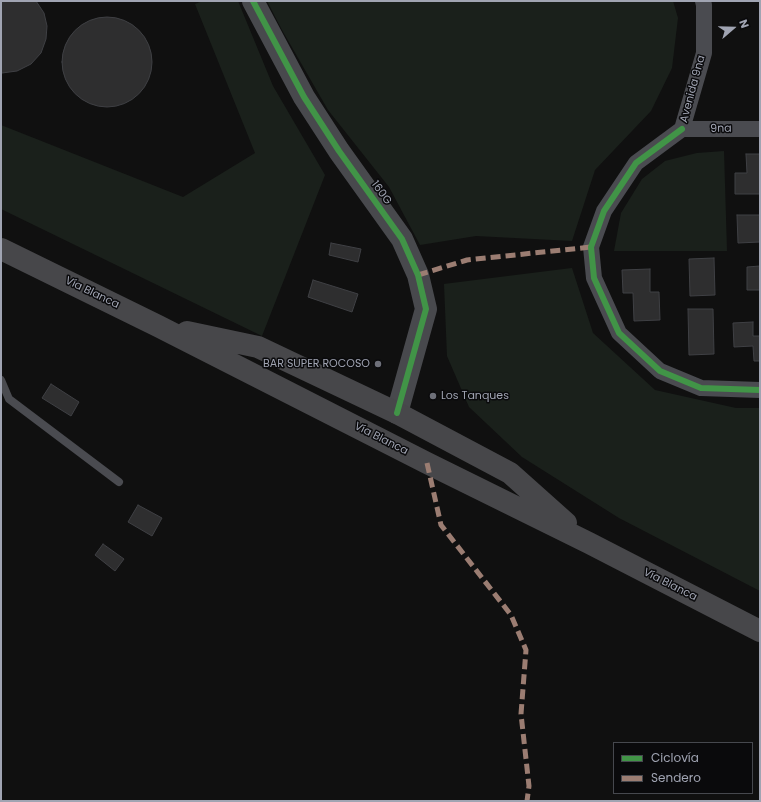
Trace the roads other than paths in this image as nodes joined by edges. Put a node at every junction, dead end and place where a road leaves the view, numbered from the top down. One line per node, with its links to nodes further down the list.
1 (253, 1): 9 (street, 160G)
2 (703, 1): 3 (street, Avenida 9na)
3 (682, 129): 4 (street, 9na); 8 (street)
4 (760, 129)
5 (1, 249): 6 (highway, Vía Blanca)
6 (158, 326): 9 (highway); 11 (highway, Vía Blanca)
7 (1, 380): 10 (lane)
8 (760, 390)
9 (397, 413): 11 (highway)
10 (119, 482)
11 (589, 543): 12 (highway, Vía Blanca)
12 (760, 631)

